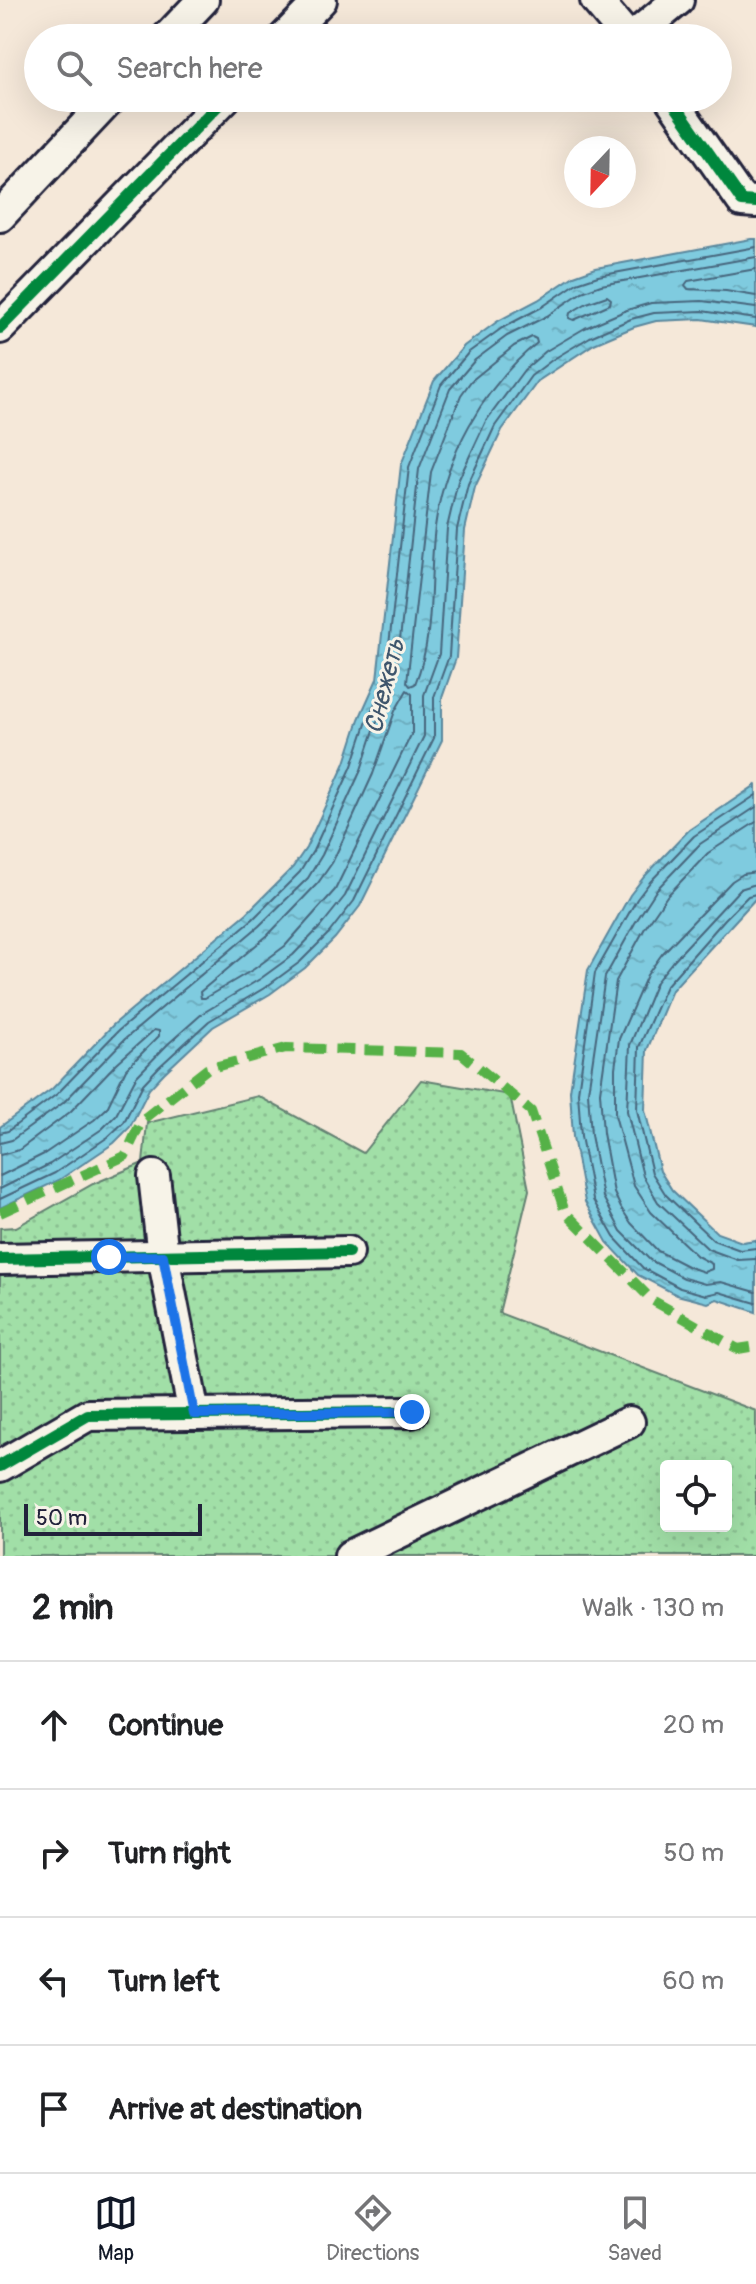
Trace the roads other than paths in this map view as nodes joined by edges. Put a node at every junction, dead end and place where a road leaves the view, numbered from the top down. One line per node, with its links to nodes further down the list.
1 (203, 0): 5 (street)
2 (321, 0): 6 (street)
3 (596, 0): 7 (street)
4 (678, 0): 8 (street)
5 (180, 24)
6 (298, 24)
7 (617, 24)
8 (648, 24)
9 (98, 112): 13 (street)
10 (211, 112): 14 (street)
11 (680, 112): 12 (street)
12 (756, 202)
13 (0, 216)
14 (0, 328)
15 (154, 1176): 17 (street)
16 (348, 1252): 17 (street)
17 (163, 1256): 18 (street); 20 (street)
18 (0, 1259)
19 (412, 1412): 20 (street)
20 (194, 1414): 22 (street)
21 (629, 1422): 23 (street)
22 (0, 1466)
23 (350, 1556)

